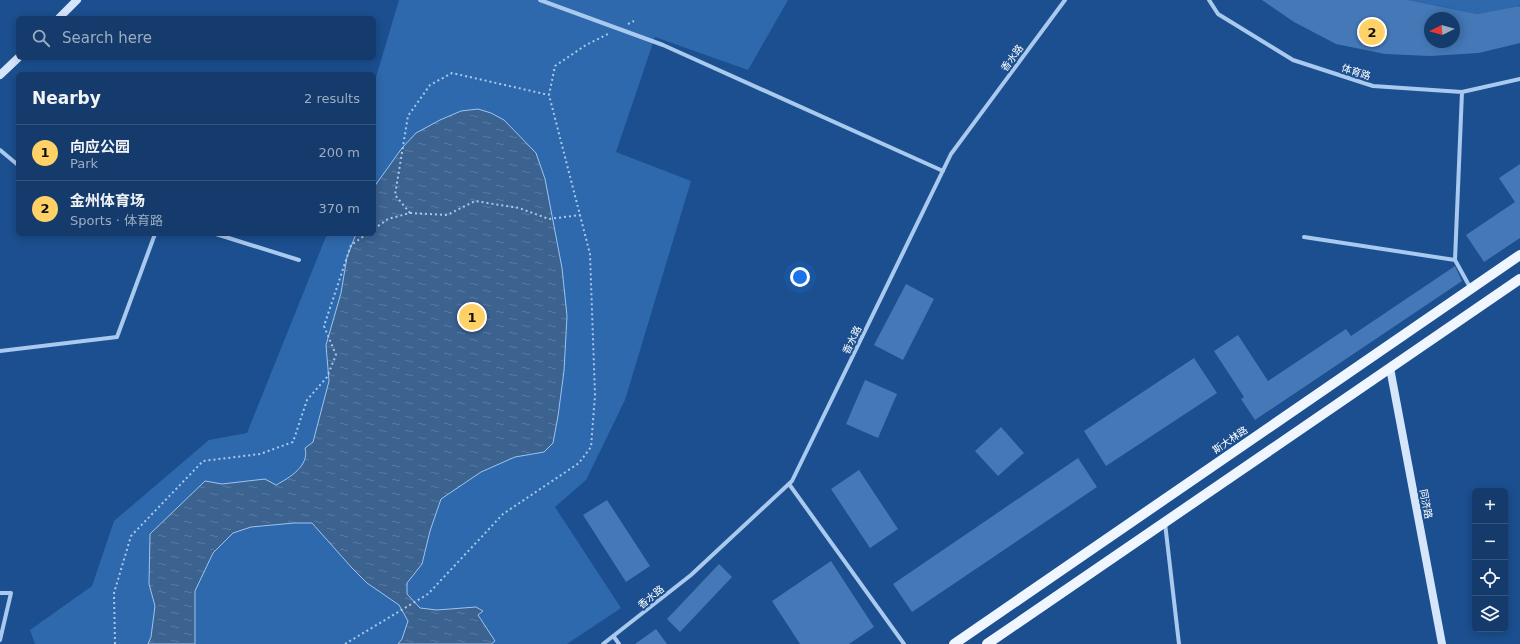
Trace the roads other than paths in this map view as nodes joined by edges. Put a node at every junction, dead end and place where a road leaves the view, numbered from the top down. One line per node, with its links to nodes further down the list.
1 (77, 0): 5 (street)
2 (540, 0): 12 (street)
3 (1065, 0): 12 (street, 香水路)
4 (1208, 0): 9 (street, 体育路)
5 (61, 16)
6 (16, 60): 7 (street)
7 (0, 75)
8 (1520, 79): 9 (street, 体育路)
9 (1462, 92): 18 (street)
10 (0, 150): 11 (street)
11 (16, 163)
12 (943, 171): 23 (street, 香水路)
13 (154, 236): 21 (street)
14 (222, 236): 17 (street)
15 (1304, 237): 18 (street)
16 (1520, 256): 20 (main road, 斯大林路)
17 (299, 260)
18 (1455, 260): 20 (street)
19 (1520, 278): 22 (main road)
20 (1471, 289): 31 (main road, 斯大林路)
21 (0, 351)
22 (1390, 368): 24 (main road); 34 (street, 同济路)
23 (789, 484): 26 (street, 香水路); 30 (street)
24 (1165, 522): 32 (main road); 33 (street)
25 (0, 593): 27 (street)
26 (614, 637): 28 (street, 香水路); 29 (street)
27 (0, 640)
28 (603, 644)
29 (619, 644)
30 (904, 644)
31 (954, 644)
32 (987, 644)
33 (1179, 644)
34 (1442, 644)

